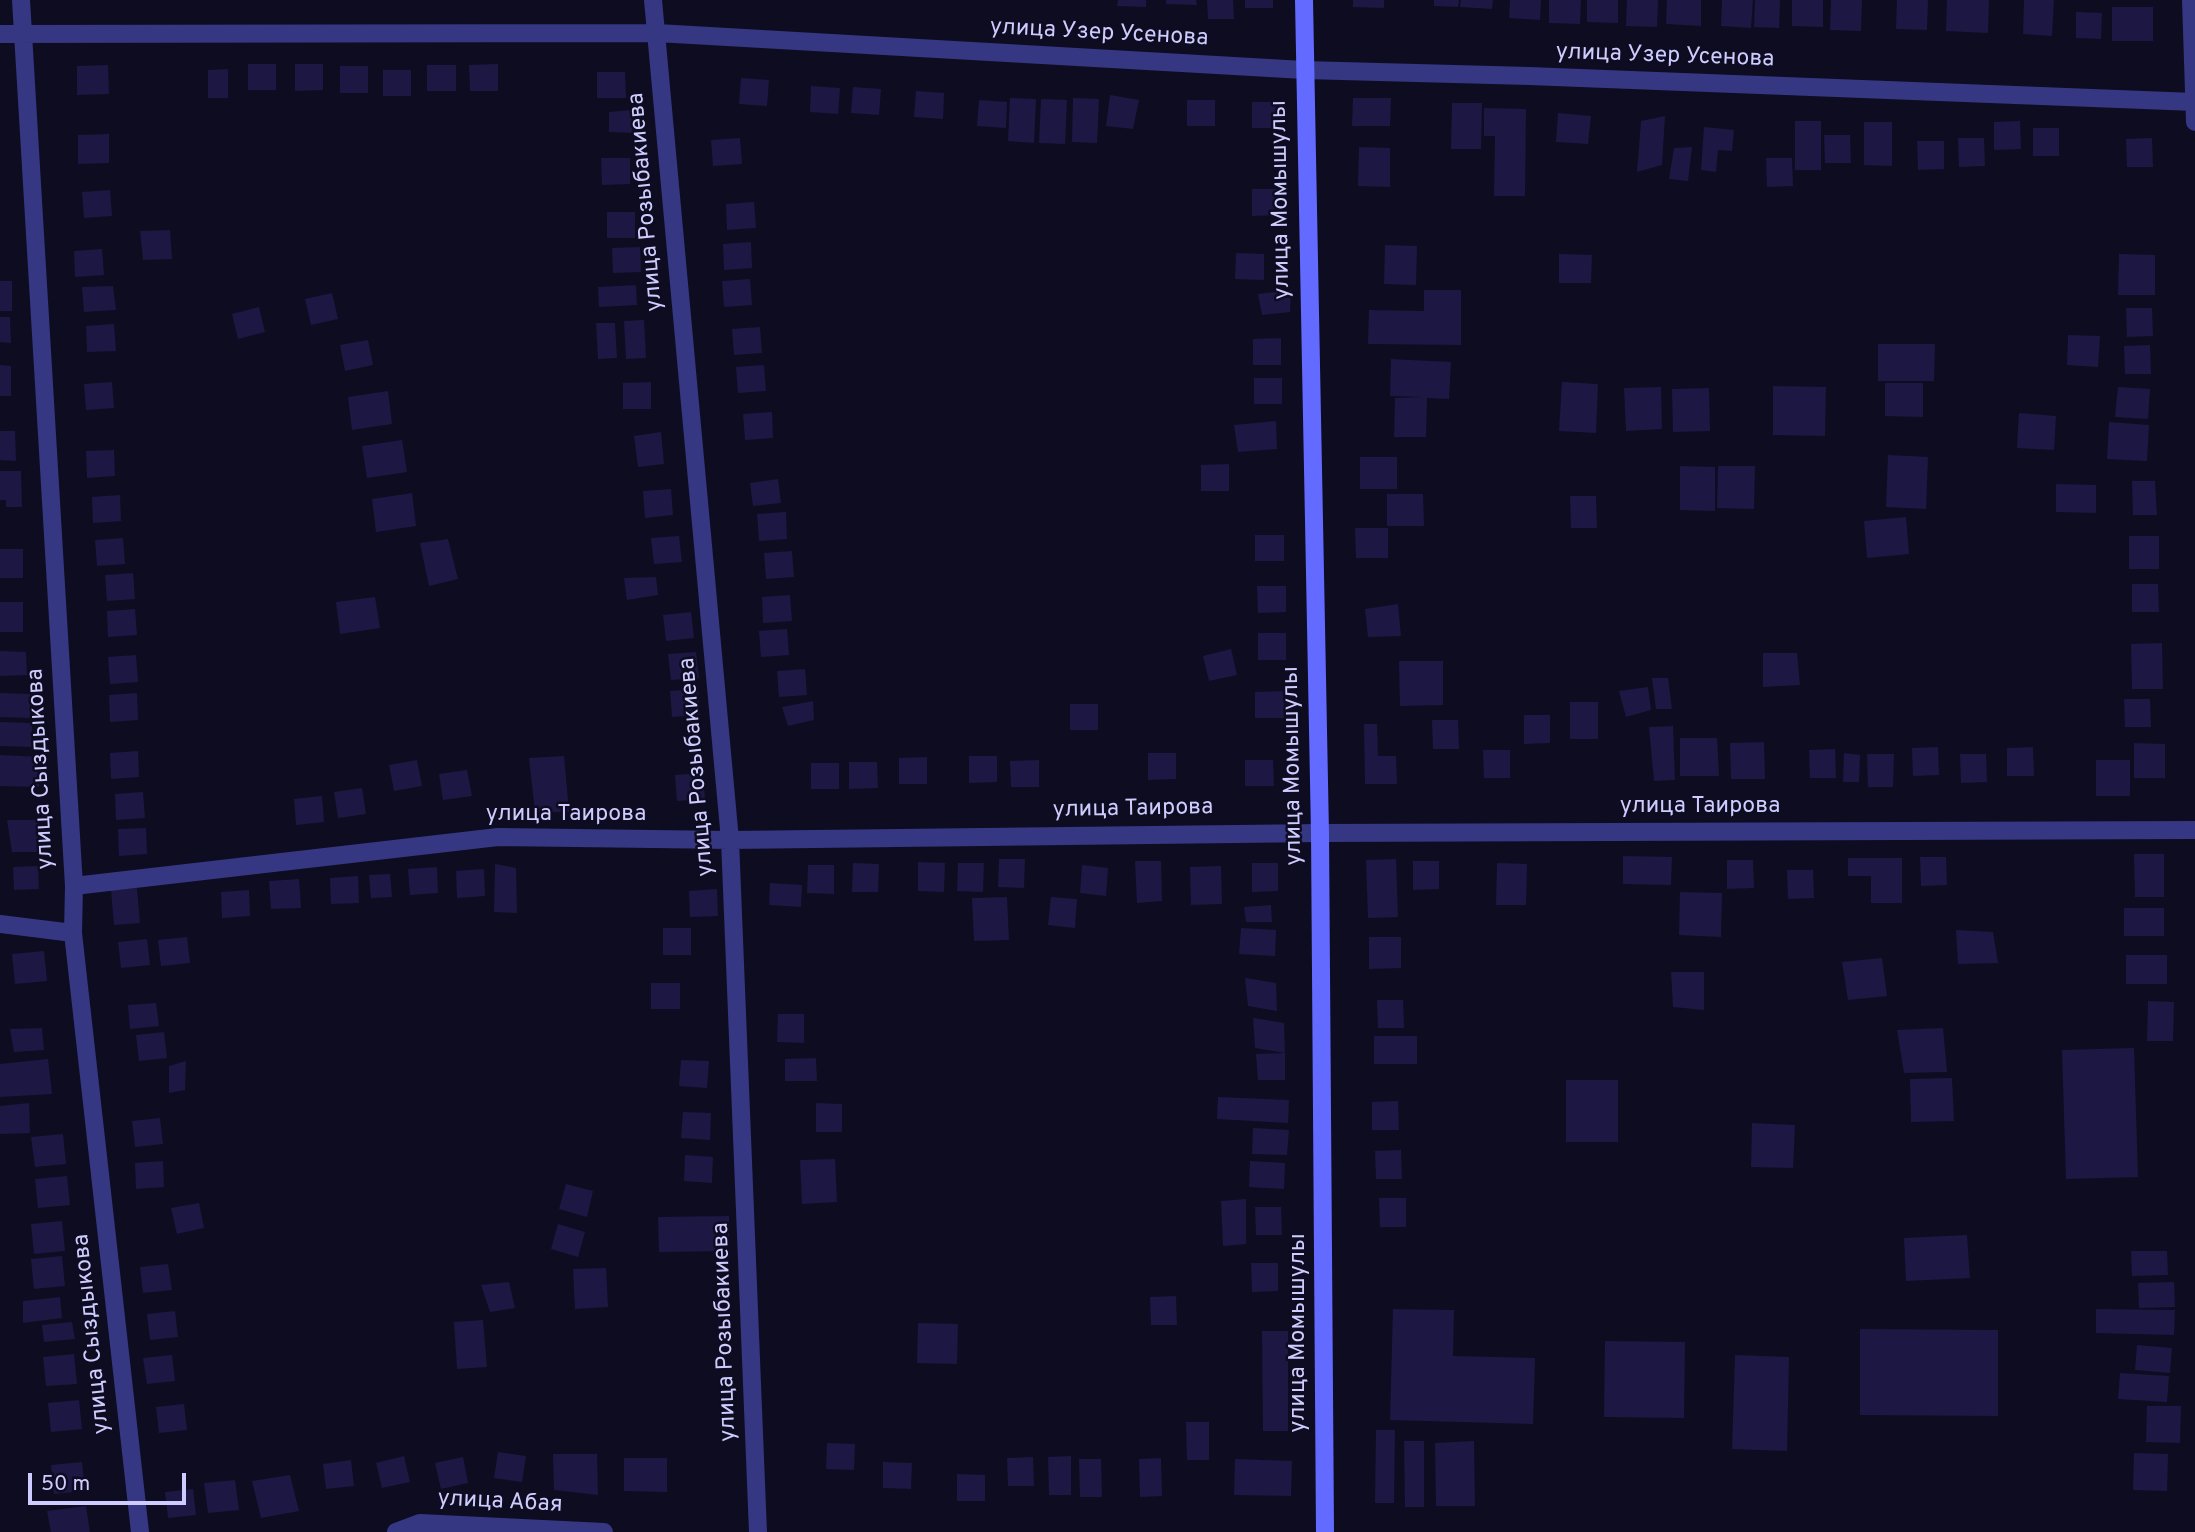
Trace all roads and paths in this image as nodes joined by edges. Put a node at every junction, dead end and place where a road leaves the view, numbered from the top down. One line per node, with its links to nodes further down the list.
1 (21, 0): 7 (street, улица Сыздыкова)
2 (653, 0): 5 (street, улица Розыбакиева)
3 (1304, 0): 8 (street, улица Момышулы)
4 (2191, 0): 9 (street)
5 (657, 33): 7 (street, улица Узер Усенова); 8 (street, улица Узер Усенова); 13 (street, улица Розыбакиева)
6 (0, 34): 7 (street, улица Узер Усенова)
7 (21, 34): 14 (street, улица Сыздыкова)
8 (1304, 70): 9 (street, улица Узер Усенова); 12 (street, улица Момышулы)
9 (2195, 102): 10 (street)
10 (2195, 122)
11 (2195, 830): 12 (street, улица Таирова)
12 (1320, 832): 13 (street, улица Таирова); 21 (street, улица Момышулы)
13 (730, 840): 14 (street, улица Таирова); 20 (street, улица Розыбакиева)
14 (74, 886): 16 (street, улица Сыздыкова)
15 (0, 924): 16 (street)
16 (73, 933): 17 (street, улица Сыздыкова)
17 (140, 1532)
18 (396, 1532): 19 (street, улица Абая)
19 (604, 1532)
20 (758, 1532)
21 (1325, 1532)

